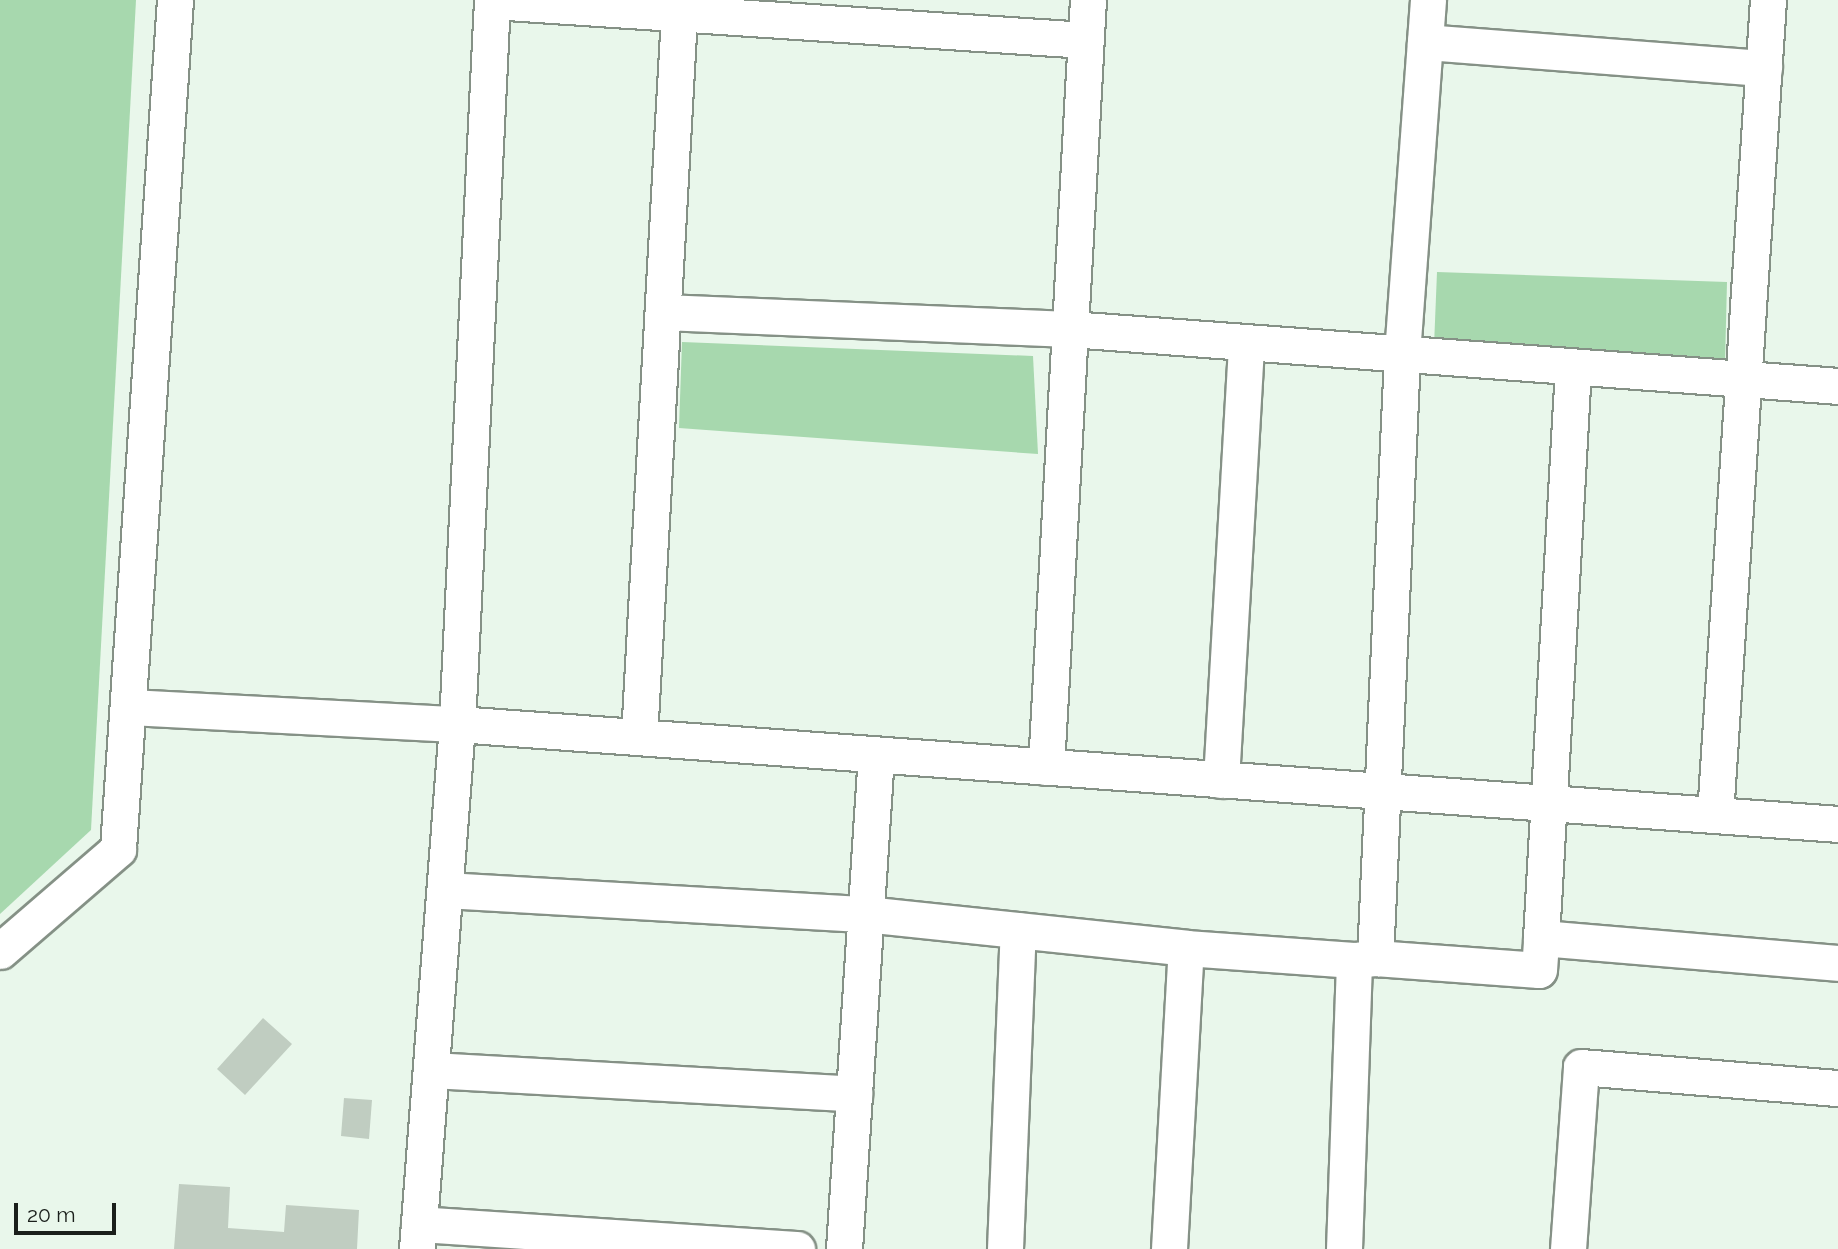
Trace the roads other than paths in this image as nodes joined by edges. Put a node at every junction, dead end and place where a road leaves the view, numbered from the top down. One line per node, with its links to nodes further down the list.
1 (175, 0): 17 (street)
2 (1088, 0): 7 (street)
3 (1429, 0): 8 (street)
4 (1768, 0): 9 (street)
5 (492, 1): 6 (street); 18 (street)
6 (679, 14): 7 (street); 10 (street)
7 (1086, 40): 11 (street)
8 (1425, 42): 9 (street); 13 (street)
9 (1764, 68): 15 (street)
10 (663, 312): 11 (street); 19 (street)
11 (1070, 329): 12 (street); 21 (street)
12 (1246, 343): 13 (street); 22 (street)
13 (1402, 355): 14 (street); 23 (street)
14 (1573, 368): 15 (street); 24 (street)
15 (1745, 379): 16 (street); 25 (street)
16 (1838, 386)
17 (128, 707): 18 (street); 32 (street)
18 (457, 724): 19 (street); 27 (street)
19 (639, 737): 20 (street)
20 (876, 755): 21 (street); 28 (street)
21 (1046, 767): 22 (street)
22 (1221, 780): 23 (street)
23 (1383, 792): 24 (street); 33 (street)
24 (1549, 803): 25 (street); 30 (street)
25 (1715, 815): 26 (street)
26 (1838, 824)
27 (444, 890): 28 (street); 35 (street)
28 (865, 914): 29 (street); 37 (street)
29 (1018, 930): 31 (street); 41 (street)
30 (1541, 938): 33 (street); 34 (street)
31 (1186, 948): 33 (street); 42 (street)
32 (0, 951)
33 (1365, 959): 43 (street)
34 (1838, 963)
35 (431, 1070): 37 (street); 38 (street)
36 (1838, 1088): 44 (street)
37 (854, 1094): 40 (street)
38 (418, 1237): 39 (street)
39 (797, 1249)
40 (844, 1249)
41 (1005, 1249)
42 (1169, 1249)
43 (1344, 1249)
44 (1568, 1249)

